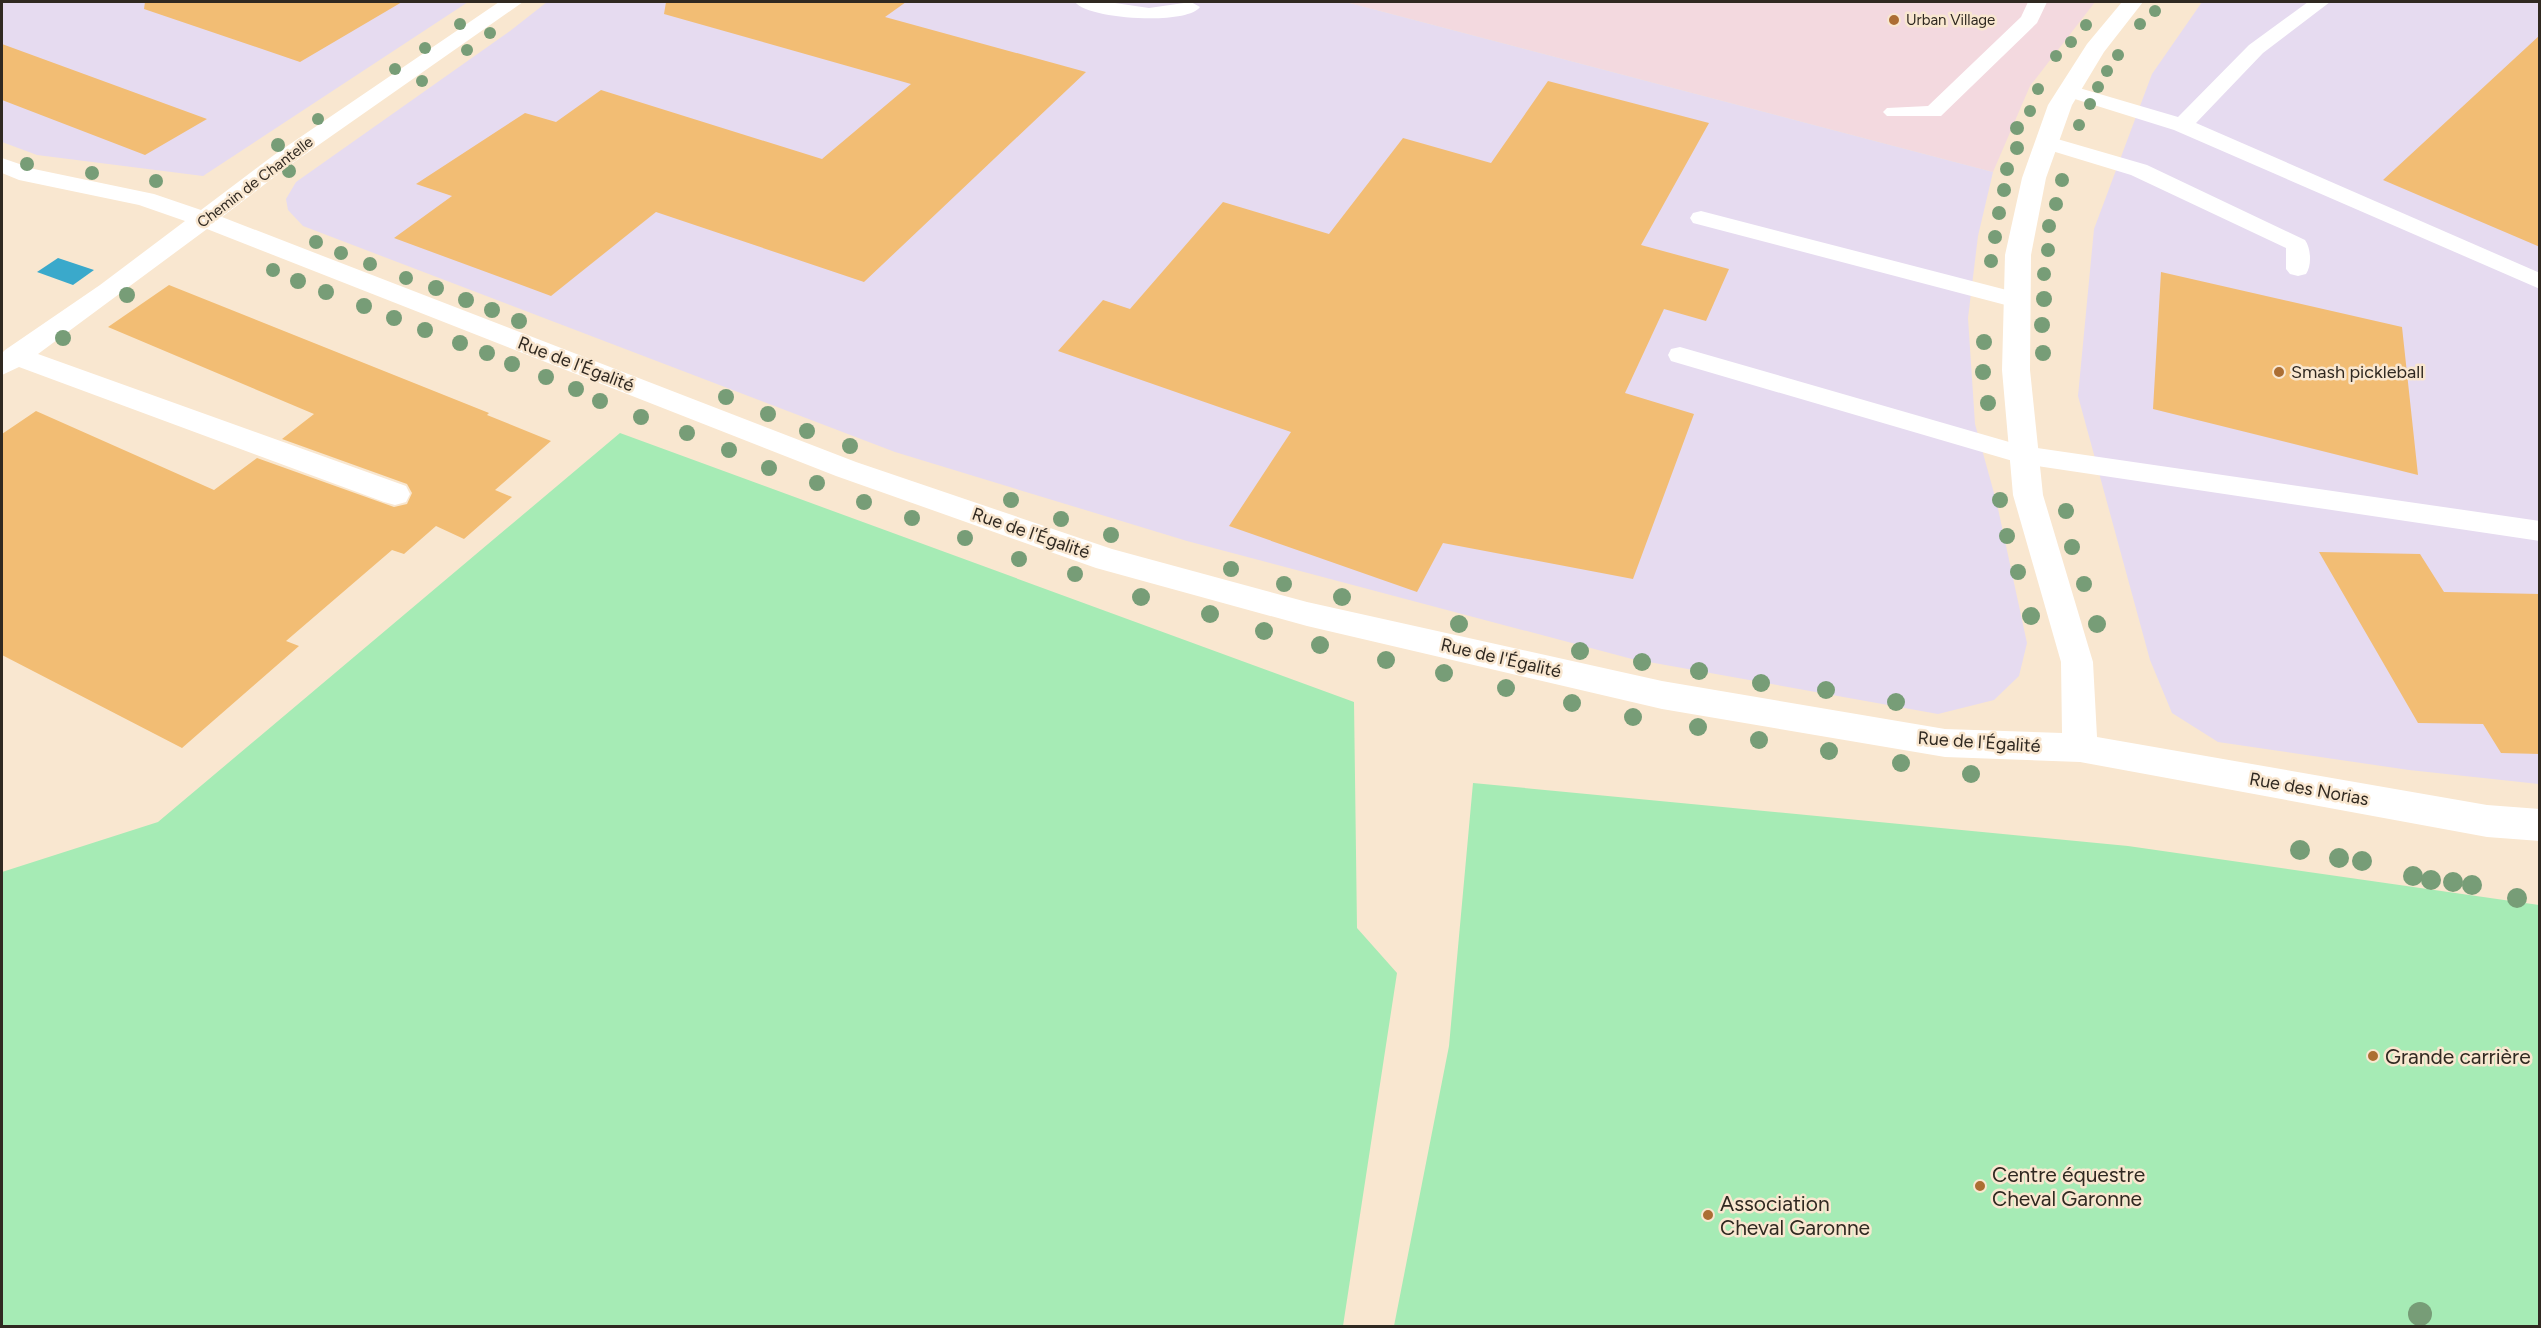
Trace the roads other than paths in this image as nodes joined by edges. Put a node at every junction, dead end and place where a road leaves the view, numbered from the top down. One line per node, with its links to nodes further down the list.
1 (512, 2): 13 (street, Chemin de Chantelle)
2 (1085, 2): 6 (lane)
3 (2037, 2): 8 (lane)
4 (2133, 2): 7 (street)
5 (2320, 2): 9 (lane)
6 (1190, 6)
7 (2069, 91): 9 (lane); 10 (street)
8 (1894, 112)
9 (2182, 125): 15 (lane)
10 (2047, 142): 14 (lane); 16 (street)
11 (2, 165): 13 (street, Rue de l'Égalité)
12 (1701, 218): 16 (lane)
13 (204, 219): 18 (street, Chemin de Chantelle); 22 (street, Rue de l'Égalité)
14 (2298, 269)
15 (2540, 282)
16 (2017, 300): 19 (street)
17 (1680, 355): 19 (lane)
18 (8, 361): 20 (street)
19 (2023, 455): 21 (lane); 22 (street)
20 (395, 494)
21 (2540, 531)
22 (2080, 748): 23 (street, Rue des Norias)
23 (2540, 825)

